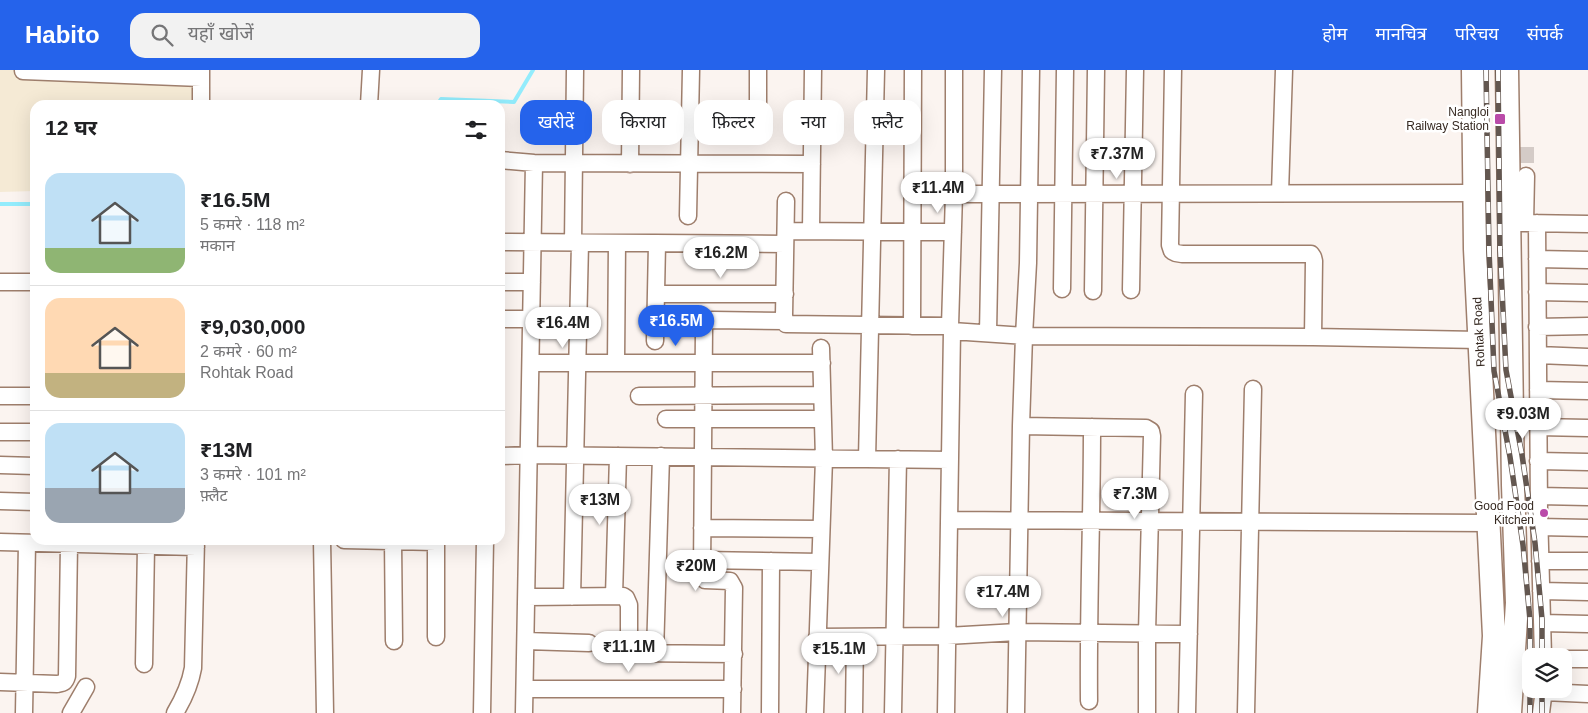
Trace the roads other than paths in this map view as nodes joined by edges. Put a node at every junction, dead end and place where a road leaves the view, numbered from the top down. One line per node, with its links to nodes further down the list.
1 (371, 70): 22 (street)
2 (576, 70): 26 (street)
3 (631, 70): 27 (street)
4 (691, 70): 28 (street)
5 (758, 70): 23 (street)
6 (813, 70): 29 (street)
7 (876, 70): 45 (street)
8 (913, 70): 46 (street)
9 (954, 70): 32 (street)
10 (993, 70): 33 (street)
11 (1031, 70): 34 (street)
12 (1065, 70): 35 (street)
13 (1096, 70): 36 (street)
14 (1135, 70): 37 (street)
15 (1173, 70): 38 (street)
16 (1284, 70): 39 (street)
17 (1473, 70): 31 (highway, Rohtak Road)
18 (1507, 70): 42 (highway)
19 (23, 71): 20 (street)
20 (201, 74): 21 (street)
21 (200, 100)
22 (369, 100)
23 (758, 100)
24 (505, 160): 25 (street)
25 (534, 163): 26 (street); 50 (street)
26 (574, 163): 27 (street); 51 (street)
27 (630, 164): 28 (street)
28 (690, 164): 29 (street); 41 (street)
29 (812, 164): 44 (street)
30 (1526, 176): 42 (street)
31 (1474, 193): 39 (street); 78 (highway, Rohtak Road)
32 (954, 194): 33 (street); 47 (street)
33 (992, 194): 34 (street); 75 (street)
34 (1029, 194): 35 (street); 76 (street)
35 (1063, 194): 36 (street); 60 (street)
36 (1094, 194): 37 (street); 62 (street)
37 (1133, 194): 38 (street); 61 (street)
38 (1171, 194): 39 (street); 77 (street)
39 (1280, 194)
40 (786, 201): 48 (street)
41 (688, 216)
42 (1524, 223): 43 (street); 54 (street); 201 (highway)
43 (1588, 224)
44 (811, 230): 45 (street); 48 (street)
45 (872, 230): 46 (street); 70 (street)
46 (913, 231): 47 (street); 71 (street)
47 (953, 232): 74 (street)
48 (786, 238): 53 (street); 66 (street)
49 (505, 242): 50 (street)
50 (533, 243): 51 (street); 59 (street)
51 (577, 243): 52 (street); 83 (street)
52 (617, 243): 53 (street); 84 (street)
53 (657, 244): 65 (street)
54 (1537, 259): 55 (street); 63 (street)
55 (1588, 260)
56 (0, 282): 57 (street)
57 (30, 282)
58 (505, 282): 59 (street)
59 (532, 282): 68 (street)
60 (1062, 289)
61 (1131, 290)
62 (1093, 291)
63 (1537, 292): 64 (street); 72 (street)
64 (1588, 293)
65 (656, 294): 66 (street); 79 (street)
66 (785, 294): 69 (street)
67 (505, 319): 68 (street)
68 (532, 319): 82 (street)
69 (784, 321): 70 (street); 85 (street)
70 (869, 326): 71 (street); 111 (street)
71 (912, 326): 74 (street)
72 (1538, 326): 73 (street); 80 (street)
73 (1588, 326)
74 (951, 329): 75 (street); 113 (street)
75 (988, 333): 76 (street)
76 (1024, 336): 77 (street); 98 (street)
77 (1312, 337): 78 (street)
78 (1480, 340): 128 (highway, Rohtak Road)
79 (656, 341)
80 (1538, 355): 81 (street); 87 (street)
81 (1588, 357)
82 (531, 363): 83 (street); 104 (street)
83 (578, 363): 84 (street); 105 (street)
84 (616, 363): 85 (street)
85 (704, 363): 90 (street); 94 (street)
86 (1253, 389): 127 (street)
87 (1538, 390): 88 (street); 99 (street)
88 (1588, 391)
89 (1194, 394): 126 (street)
90 (822, 395): 94 (street); 95 (street)
91 (0, 396): 92 (street)
92 (30, 396)
93 (640, 396): 94 (street)
94 (704, 396): 97 (street)
95 (823, 419): 97 (street); 110 (street)
96 (666, 420): 97 (street)
97 (704, 420): 109 (street)
98 (1021, 426): 100 (street); 123 (street)
99 (1538, 427): 101 (street); 114 (street)
100 (1092, 428): 124 (street); 125 (street)
101 (1588, 428)
102 (0, 432): 103 (street)
103 (30, 432)
104 (529, 454): 105 (street); 106 (street); 153 (street)
105 (575, 455): 107 (street); 154 (street)
106 (505, 456)
107 (618, 456): 108 (street); 152 (street)
108 (661, 456): 109 (street); 170 (street)
109 (703, 457): 110 (street); 130 (street)
110 (824, 459): 111 (street); 132 (street)
111 (867, 459): 112 (street)
112 (898, 459): 113 (street); 165 (street)
113 (950, 460): 122 (street)
114 (1538, 461): 115 (street); 118 (street)
115 (1588, 462)
116 (0, 465): 117 (street)
117 (30, 466)
118 (1539, 496): 119 (street); 129 (street)
119 (1588, 497)
120 (0, 501): 121 (street)
121 (30, 502)
122 (948, 520): 123 (street); 161 (street)
123 (1019, 521): 124 (street); 157 (street)
124 (1092, 521): 125 (street); 158 (street)
125 (1150, 521): 126 (street); 159 (street)
126 (1191, 522): 127 (street); 160 (street)
127 (1251, 522): 128 (street); 199 (street)
128 (1489, 523): 200 (highway, Rohtak Road)
129 (1539, 527): 131 (street); 147 (street)
130 (702, 528): 132 (street); 145 (street)
131 (1588, 528)
132 (821, 529): 149 (street)
133 (0, 542): 134 (street)
134 (27, 543): 135 (street); 176 (street)
135 (30, 543)
136 (69, 545): 176 (street)
137 (137, 545): 144 (street)
138 (171, 545): 144 (street)
139 (196, 545): 186 (street)
140 (322, 545): 187 (street)
141 (393, 545): 167 (street)
142 (436, 545): 162 (street)
143 (485, 545): 188 (street)
144 (146, 546): 174 (street)
145 (701, 560): 146 (street); 171 (street)
146 (771, 561): 149 (street); 191 (street)
147 (1540, 561): 148 (street); 150 (street)
148 (1588, 561)
149 (820, 562): 163 (street)
150 (1541, 591): 151 (street); 155 (street)
151 (1588, 592)
152 (614, 596): 154 (street); 170 (street)
153 (527, 597): 154 (street); 166 (street)
154 (572, 597)
155 (1542, 623): 156 (street); 169 (street)
156 (1588, 624)
157 (1017, 632): 158 (street); 161 (street); 196 (street)
158 (1088, 633): 159 (street); 183 (street)
159 (1148, 634): 160 (street); 197 (street)
160 (1189, 634): 198 (street)
161 (947, 636): 165 (street); 195 (street)
162 (436, 637)
163 (817, 637): 164 (street); 192 (street)
164 (855, 637): 165 (street); 193 (street)
165 (894, 637): 194 (street)
166 (526, 641): 168 (street); 178 (street)
167 (394, 642)
168 (589, 642)
169 (1543, 648)
170 (655, 653): 171 (street)
171 (734, 654): 179 (street)
172 (1572, 659): 173 (street)
173 (1588, 659)
174 (144, 664)
175 (0, 682): 176 (street)
176 (25, 683): 184 (street)
177 (86, 688): 185 (street)
178 (525, 689): 179 (street); 189 (street)
179 (733, 689): 190 (street)
180 (1572, 693): 181 (street)
181 (1588, 694)
182 (1543, 698): 202 (street)
183 (1089, 700)
184 (24, 713)
185 (71, 713)
186 (175, 713)
187 (325, 713)
188 (482, 713)
189 (524, 713)
190 (732, 713)
191 (770, 713)
192 (815, 713)
193 (854, 713)
194 (893, 713)
195 (946, 713)
196 (1016, 713)
197 (1147, 713)
198 (1187, 713)
199 (1246, 713)
200 (1489, 713)
201 (1510, 713)
202 (1542, 713)

